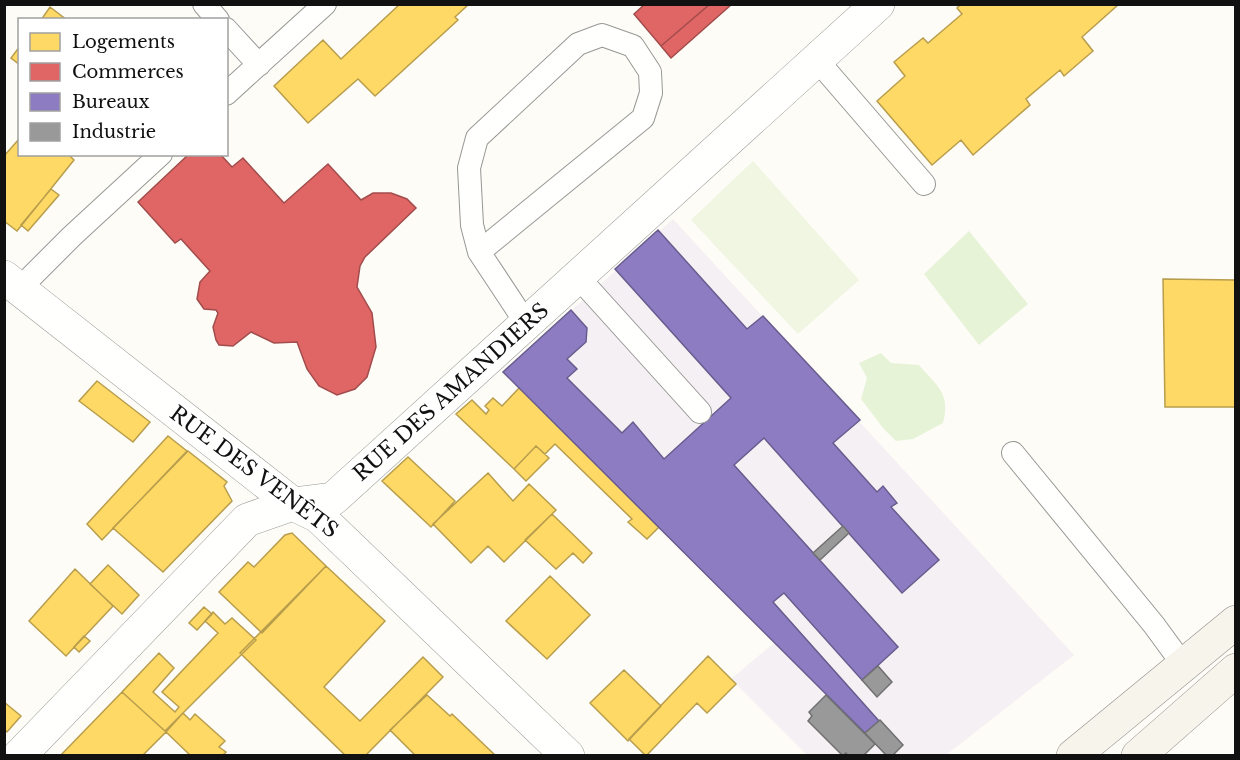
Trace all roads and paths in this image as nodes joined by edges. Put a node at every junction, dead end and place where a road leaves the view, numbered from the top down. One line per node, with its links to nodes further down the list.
1 (204, 4): 4 (lane)
2 (325, 4): 7 (lane)
3 (878, 4): 6 (street, RUE DES AMANDIERS)
4 (216, 18)
5 (228, 31): 7 (lane)
6 (817, 60): 10 (lane); 12 (street, RUE DES AMANDIERS)
7 (260, 65): 8 (lane)
8 (228, 92)
9 (158, 156): 13 (lane)
10 (924, 184)
11 (479, 252): 11 (lane); 14 (lane)
12 (578, 277): 14 (street, RUE DES AMANDIERS); 15 (lane)
13 (12, 283): 17 (street, RUE DES VENÊTS)
14 (526, 323): 17 (street, RUE DES AMANDIERS)
15 (700, 412)
16 (1013, 453): 19 (lane)
17 (293, 504): 21 (street, RUE DES AMANDIERS); 22 (street, RUE DES VENÊTS)
18 (1236, 621): 19 (main road)
19 (1184, 666): 23 (main road)
20 (1236, 670): 24 (main road)
21 (19, 756)
22 (568, 756)
23 (1073, 756)
24 (1138, 756)

